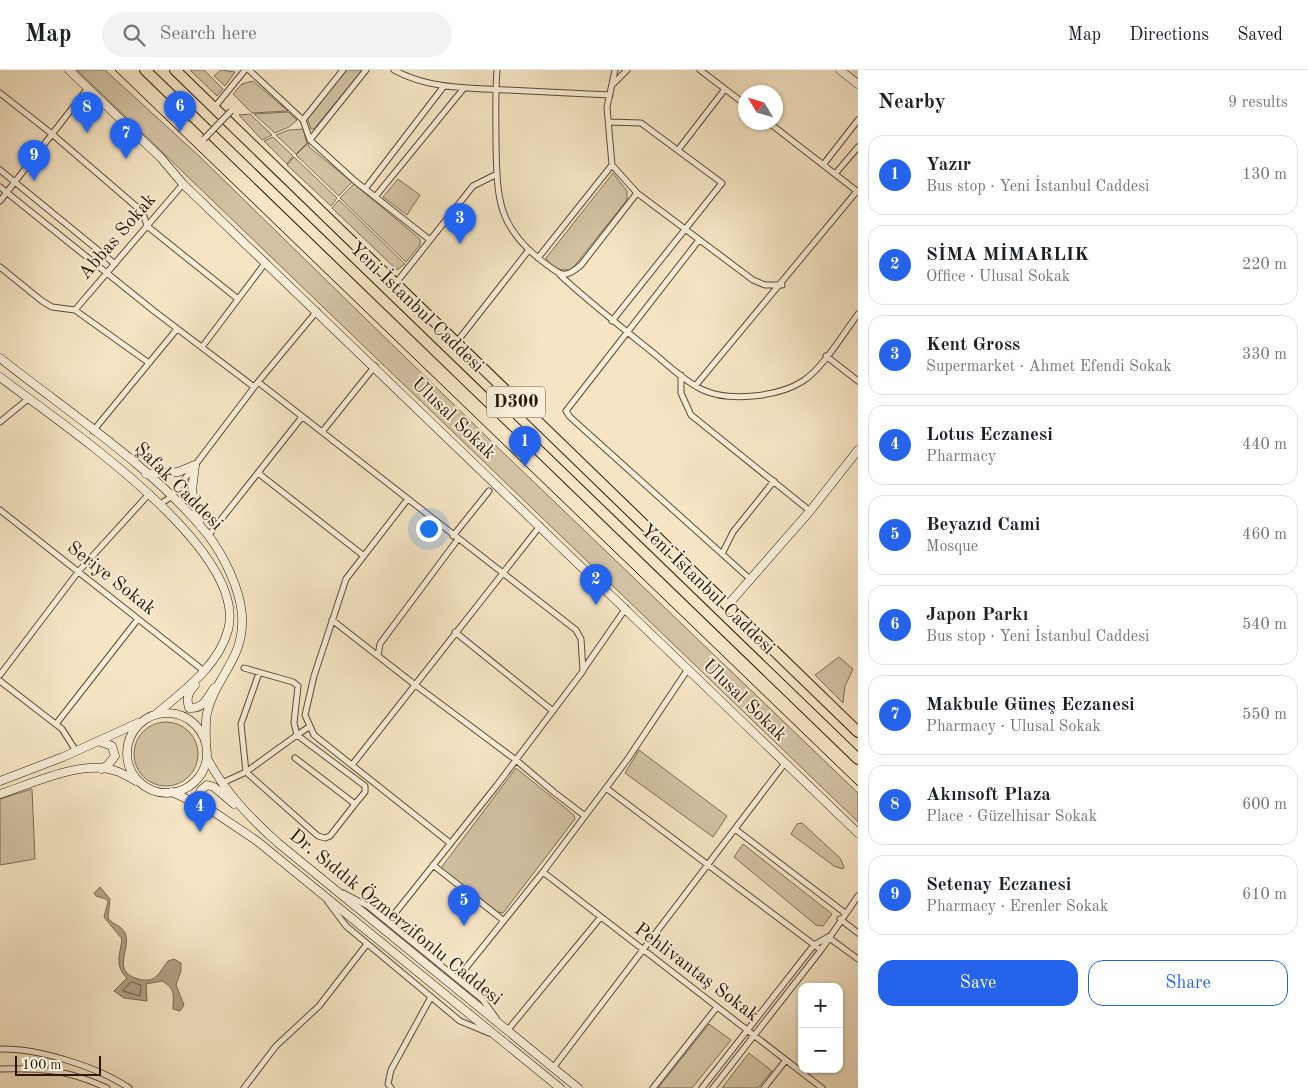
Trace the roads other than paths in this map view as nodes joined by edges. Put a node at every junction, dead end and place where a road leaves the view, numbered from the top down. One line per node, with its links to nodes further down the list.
1 (69, 70): 17 (main road, Ulusal Sokak)
2 (145, 70): 133 (highway, Yeni İstanbul Caddesi / D300)
3 (175, 70): 24 (highway, Yeni İstanbul Caddesi / D300)
4 (244, 70): 24 (street)
5 (249, 70): 26 (street)
6 (343, 70): 26 (street)
7 (366, 70): 32 (street)
8 (394, 70): 16 (street)
9 (497, 70): 20 (street)
10 (615, 70): 14 (street)
11 (627, 70): 14 (street)
12 (700, 70): 19 (street)
13 (840, 70): 15 (main road)
14 (612, 84): 22 (street)
15 (858, 84)
16 (444, 86): 18 (street); 43 (street)
17 (88, 88): 30 (street); 41 (main road, Ulusal Sokak)
18 (464, 88): 20 (street); 47 (street)
19 (726, 89): 23 (street); 34 (street)
20 (495, 90): 22 (street); 38 (street)
21 (0, 93): 30 (street)
22 (610, 95): 28 (street)
23 (738, 99)
24 (214, 108): 60 (highway, Yeni İstanbul Caddesi / D300)
25 (231, 111): 31 (street, bridge)
26 (303, 120): 32 (street)
27 (858, 120): 35 (street)
28 (609, 122): 34 (street); 36 (street)
29 (778, 130): 35 (street)
30 (52, 134): 40 (street); 49 (street)
31 (204, 139)
32 (310, 140): 43 (street)
33 (858, 146): 39 (street)
34 (678, 150): 50 (street)
35 (823, 165): 39 (street)
36 (612, 166): 46 (street); 54 (street)
37 (0, 170): 40 (street)
38 (496, 174): 51 (street); 53 (street)
39 (835, 174): 44 (street)
40 (15, 182): 45 (street); 56 (street)
41 (183, 184): 49 (street, Abbas Sokak); 55 (main road, Ulusal Sokak)
42 (0, 187): 45 (street)
43 (365, 189): 47 (street)
44 (858, 192): 61 (street)
45 (6, 193): 48 (street); 59 (street)
46 (637, 193): 50 (street); 58 (street)
47 (375, 197): 51 (street)
48 (0, 201)
49 (147, 226): 56 (street, Abbas Sokak); 62 (street)
50 (685, 230): 52 (street); 66 (street)
51 (430, 240): 60 (street)
52 (699, 240): 61 (street); 68 (street)
53 (528, 251): 54 (street); 69 (street)
54 (538, 258): 58 (street)
55 (266, 262): 62 (street); 64 (main road, Ulusal Sokak)
56 (115, 264): 59 (street, Abbas Sokak)
57 (0, 267): 63 (street)
58 (555, 271): 66 (street)
59 (108, 272): 63 (street, Abbas Sokak); 67 (street)
60 (395, 284): 69 (highway, Yeni İstanbul Caddesi / D300)
61 (782, 285): 79 (street)
62 (238, 299): 70 (street)
63 (75, 310): 73 (street)
64 (317, 311): 74 (main road, Ulusal Sokak); 78 (street)
65 (858, 314): 71 (street)
66 (612, 321): 68 (street)
67 (177, 329): 70 (street); 73 (street)
68 (626, 332): 75 (street); 101 (street)
69 (456, 344): 106 (highway, Yeni İstanbul Caddesi / D300)
70 (202, 347): 78 (street)
71 (826, 356): 77 (street); 79 (street)
72 (0, 358): 83 (main road, Şafak Caddesi)
73 (149, 363): 83 (street)
74 (375, 366): 84 (street); 97 (main road, Ulusal Sokak)
75 (681, 375): 79 (street); 89 (street)
76 (0, 377): 80 (main road, Şafak Caddesi)
77 (858, 382)
78 (256, 385): 81 (street); 86 (street)
79 (696, 385)
80 (28, 399): 82 (street); 91 (main road, Şafak Caddesi)
81 (302, 417): 84 (street); 87 (street)
82 (0, 422)
83 (93, 431): 88 (main road, Şafak Caddesi)
84 (322, 432): 93 (street)
85 (858, 450): 96 (main road)
86 (195, 465): 88 (main road); 92 (street); 98 (main road)
87 (258, 473): 99 (street); 102 (street)
88 (146, 474): 92 (main road, Şafak Caddesi)
89 (774, 481): 96 (street); 101 (street)
90 (489, 491): 100 (street)
91 (149, 494): 94 (main road, Şafak Caddesi); 103 (street)
92 (170, 497): 94 (street); 98 (main road, Şafak Caddesi)
93 (407, 500): 100 (street); 102 (street)
94 (160, 504): 114 (main road, Şafak Caddesi)
95 (0, 510): 103 (street, Seriye Sokak)
96 (810, 511): 105 (main road)
97 (540, 526): 104 (street); 107 (main road, Ulusal Sokak)
98 (200, 528): 99 (main road, Şafak Caddesi)
99 (208, 536): 115 (main road, Şafak Caddesi)
100 (456, 537): 104 (street); 111 (street)
101 (722, 554): 105 (street)
102 (364, 556): 109 (street)
103 (78, 572): 108 (street, Seriye Sokak); 118 (street)
104 (503, 574): 110 (street); 116 (street)
105 (750, 579): 106 (main road)
106 (728, 606): 126 (highway, Yeni İstanbul Caddesi / D300)
107 (626, 608): 113 (main road, Ulusal Sokak); 116 (street)
108 (138, 619): 114 (street, Seriye Sokak); 124 (street)
109 (332, 620): 111 (street); 125 (street)
110 (455, 632): 120 (street); 121 (street)
111 (378, 656): 120 (street)
112 (244, 668): 117 (street)
113 (688, 669): 135 (main road, Ulusal Sokak); 142 (street)
114 (204, 671): 115 (main road); 122 (main road, Şafak Caddesi)
115 (227, 671): 129 (main road, Şafak Caddesi)
116 (583, 671): 121 (street)
117 (260, 673): 127 (street); 138 (street)
118 (0, 675)
119 (0, 681): 124 (street)
120 (414, 684): 134 (street); 136 (street)
121 (552, 711): 134 (street)
122 (155, 714): 123 (main road); 129 (main road)
123 (142, 721): 128 (main road); 141 (main road)
124 (56, 724): 130 (street)
125 (309, 727): 127 (street); 136 (street)
126 (858, 732)
127 (297, 735): 138 (street); 145 (street)
128 (98, 741): 130 (main road); 137 (main road)
129 (206, 744): 131 (main road)
130 (76, 751): 139 (main road)
131 (207, 758): 140 (main road, Dr. Sıddık Özmerzifonlu Caddesi); 143 (main road)
132 (294, 758): 145 (street)
133 (858, 759)
134 (516, 760): 148 (street); 151 (street)
135 (785, 763): 149 (street); 150 (main road, Ulusal Sokak)
136 (352, 765): 151 (street)
137 (101, 769): 141 (main road); 144 (main road)
138 (246, 772): 140 (street); 145 (street)
139 (0, 781)
140 (222, 783): 147 (main road, Dr. Sıddık Özmerzifonlu Caddesi)
141 (142, 784): 143 (main road)
142 (606, 788): 148 (street); 153 (street)
143 (172, 792): 146 (main road, Dr. Sıddık Özmerzifonlu Caddesi)
144 (0, 794)
145 (355, 804)
146 (214, 812): 147 (main road); 156 (main road, Dr. Sıddık Özmerzifonlu Caddesi)
147 (247, 815): 155 (main road, Dr. Sıddık Özmerzifonlu Caddesi)
148 (585, 816): 154 (street)
149 (735, 829): 153 (street); 158 (street)
150 (858, 833)
151 (450, 843): 152 (street)
152 (433, 865): 161 (street); 162 (street)
153 (708, 865): 166 (street); 167 (street)
154 (543, 872): 159 (street, Pehlivantaş Sokak); 161 (street)
155 (333, 888): 162 (street); 173 (main road, Dr. Sıddık Özmerzifonlu Caddesi)
156 (324, 896): 165 (street); 175 (main road, Dr. Sıddık Özmerzifonlu Caddesi)
157 (858, 896): 158 (street)
158 (845, 913): 160 (street)
159 (600, 918): 167 (street, Pehlivantaş Sokak); 173 (street)
160 (840, 919): 163 (street); 164 (street)
161 (503, 920): 170 (street)
162 (388, 922): 170 (street)
163 (858, 932)
164 (828, 937): 166 (street); 168 (street); 169 (street)
165 (367, 944): 171 (street); 184 (street)
166 (814, 945): 168 (street); 174 (street)
167 (642, 950): 172 (street, Pehlivantaş Sokak); 179 (street)
168 (821, 950): 176 (street)
169 (858, 959)
170 (457, 979): 173 (street)
171 (431, 997): 175 (street); 181 (street)
172 (717, 1008): 174 (street, Pehlivantaş Sokak); 187 (street)
173 (504, 1028): 179 (main road, Dr. Sıddık Özmerzifonlu Caddesi)
174 (747, 1030): 176 (street, Pehlivantaş Sokak); 188 (street)
175 (496, 1036): 185 (main road, Dr. Sıddık Özmerzifonlu Caddesi)
176 (754, 1036): 178 (street, Pehlivantaş Sokak); 189 (street)
177 (0, 1049): 183 (street)
178 (786, 1060): 190 (street); 191 (street, Pehlivantaş Sokak)
179 (553, 1068): 186 (main road, Dr. Sıddık Özmerzifonlu Caddesi)
180 (0, 1069): 182 (street)
181 (388, 1087)
182 (107, 1088)
183 (130, 1088)
184 (244, 1088)
185 (560, 1088)
186 (578, 1088)
187 (653, 1088)
188 (702, 1088)
189 (713, 1088)
190 (764, 1088)
191 (822, 1088)

